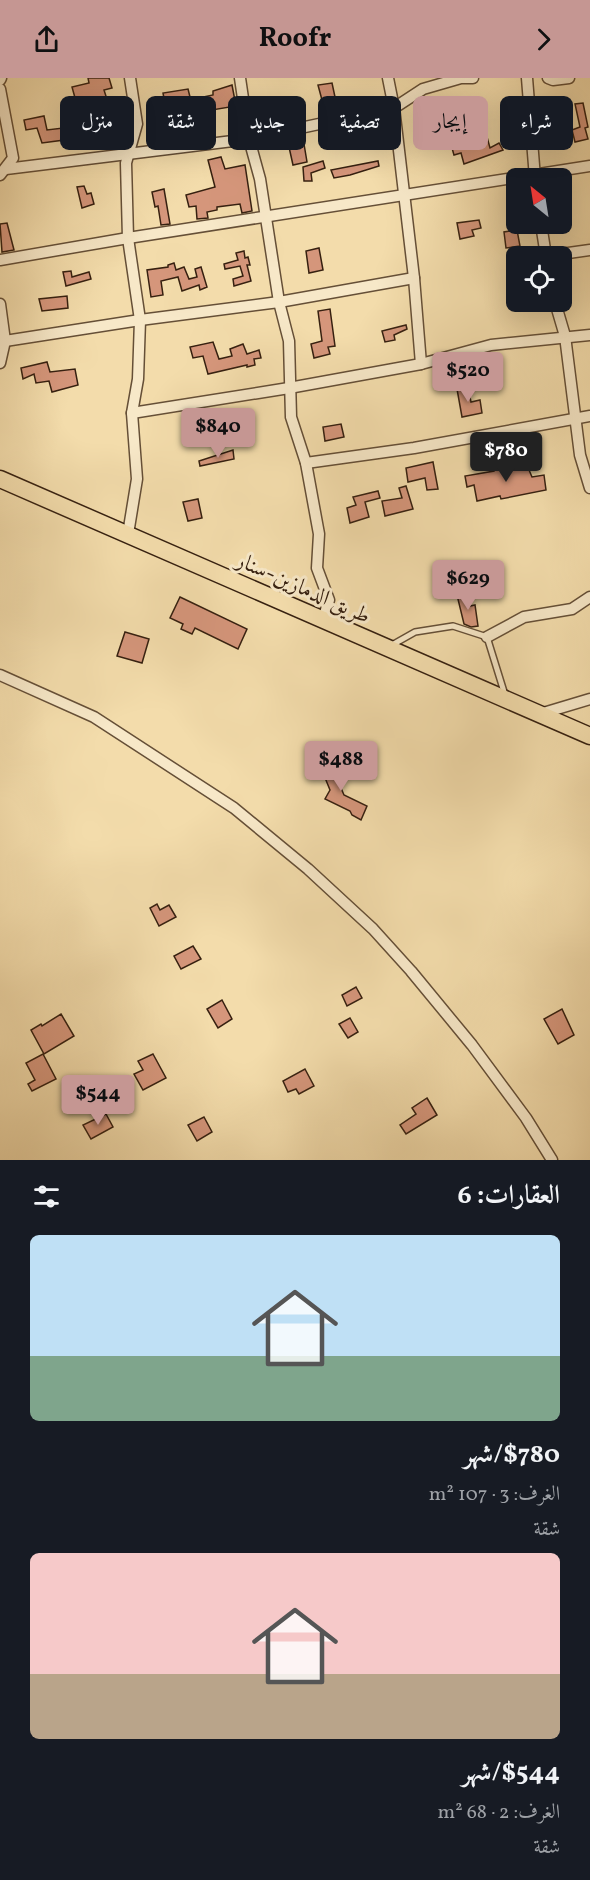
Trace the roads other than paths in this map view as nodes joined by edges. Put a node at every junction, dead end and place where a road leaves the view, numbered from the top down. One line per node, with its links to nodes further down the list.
1 (130, 78): 15 (street)
2 (240, 78): 9 (street)
3 (388, 78): 10 (street)
4 (473, 78): 11 (street)
5 (527, 78): 17 (street)
6 (548, 78): 7 (street)
7 (569, 78)
8 (0, 89): 19 (street)
9 (243, 96)
10 (392, 96)
11 (401, 103)
12 (228, 141): 15 (street)
13 (252, 150): 22 (street)
14 (398, 150): 21 (street)
15 (129, 153): 19 (street); 23 (street)
16 (590, 166): 18 (street)
17 (534, 168)
18 (572, 170)
19 (3, 172)
20 (506, 181): 21 (street)
21 (403, 194): 22 (street); 27 (street)
22 (265, 218): 23 (street); 28 (street)
23 (128, 238): 26 (street); 31 (street)
24 (590, 250): 25 (street)
25 (572, 252)
26 (0, 260)
27 (414, 278): 28 (street); 36 (street)
28 (279, 302): 31 (street); 37 (street)
29 (0, 304): 34 (street)
30 (558, 312): 33 (street)
31 (140, 320): 34 (street); 38 (street)
32 (590, 335): 33 (street)
33 (566, 336): 36 (street); 40 (street)
34 (5, 341): 35 (street)
35 (0, 363)
36 (421, 364): 37 (street)
37 (289, 388): 38 (street); 41 (street)
38 (132, 413): 44 (street)
39 (590, 416): 40 (street)
40 (575, 418): 41 (street); 43 (street)
41 (306, 463): 46 (street)
42 (0, 479): 44 (highway, طريق الدمازين-سنار)
43 (590, 488)
44 (128, 534): 46 (highway, طريق الدمازين-سنار)
45 (590, 597): 47 (street)
46 (323, 620): 48 (highway, طريق الدمازين-سنار)
47 (487, 637): 48 (lane); 51 (lane)
48 (388, 648): 51 (highway, طريق الدمازين-سنار)
49 (0, 675): 54 (street)
50 (590, 699): 52 (street)
51 (507, 700): 52 (highway, طريق الدمازين-سنار)
52 (540, 714): 53 (highway, طريق الدمازين-سنار)
53 (590, 736)
54 (552, 1160)

